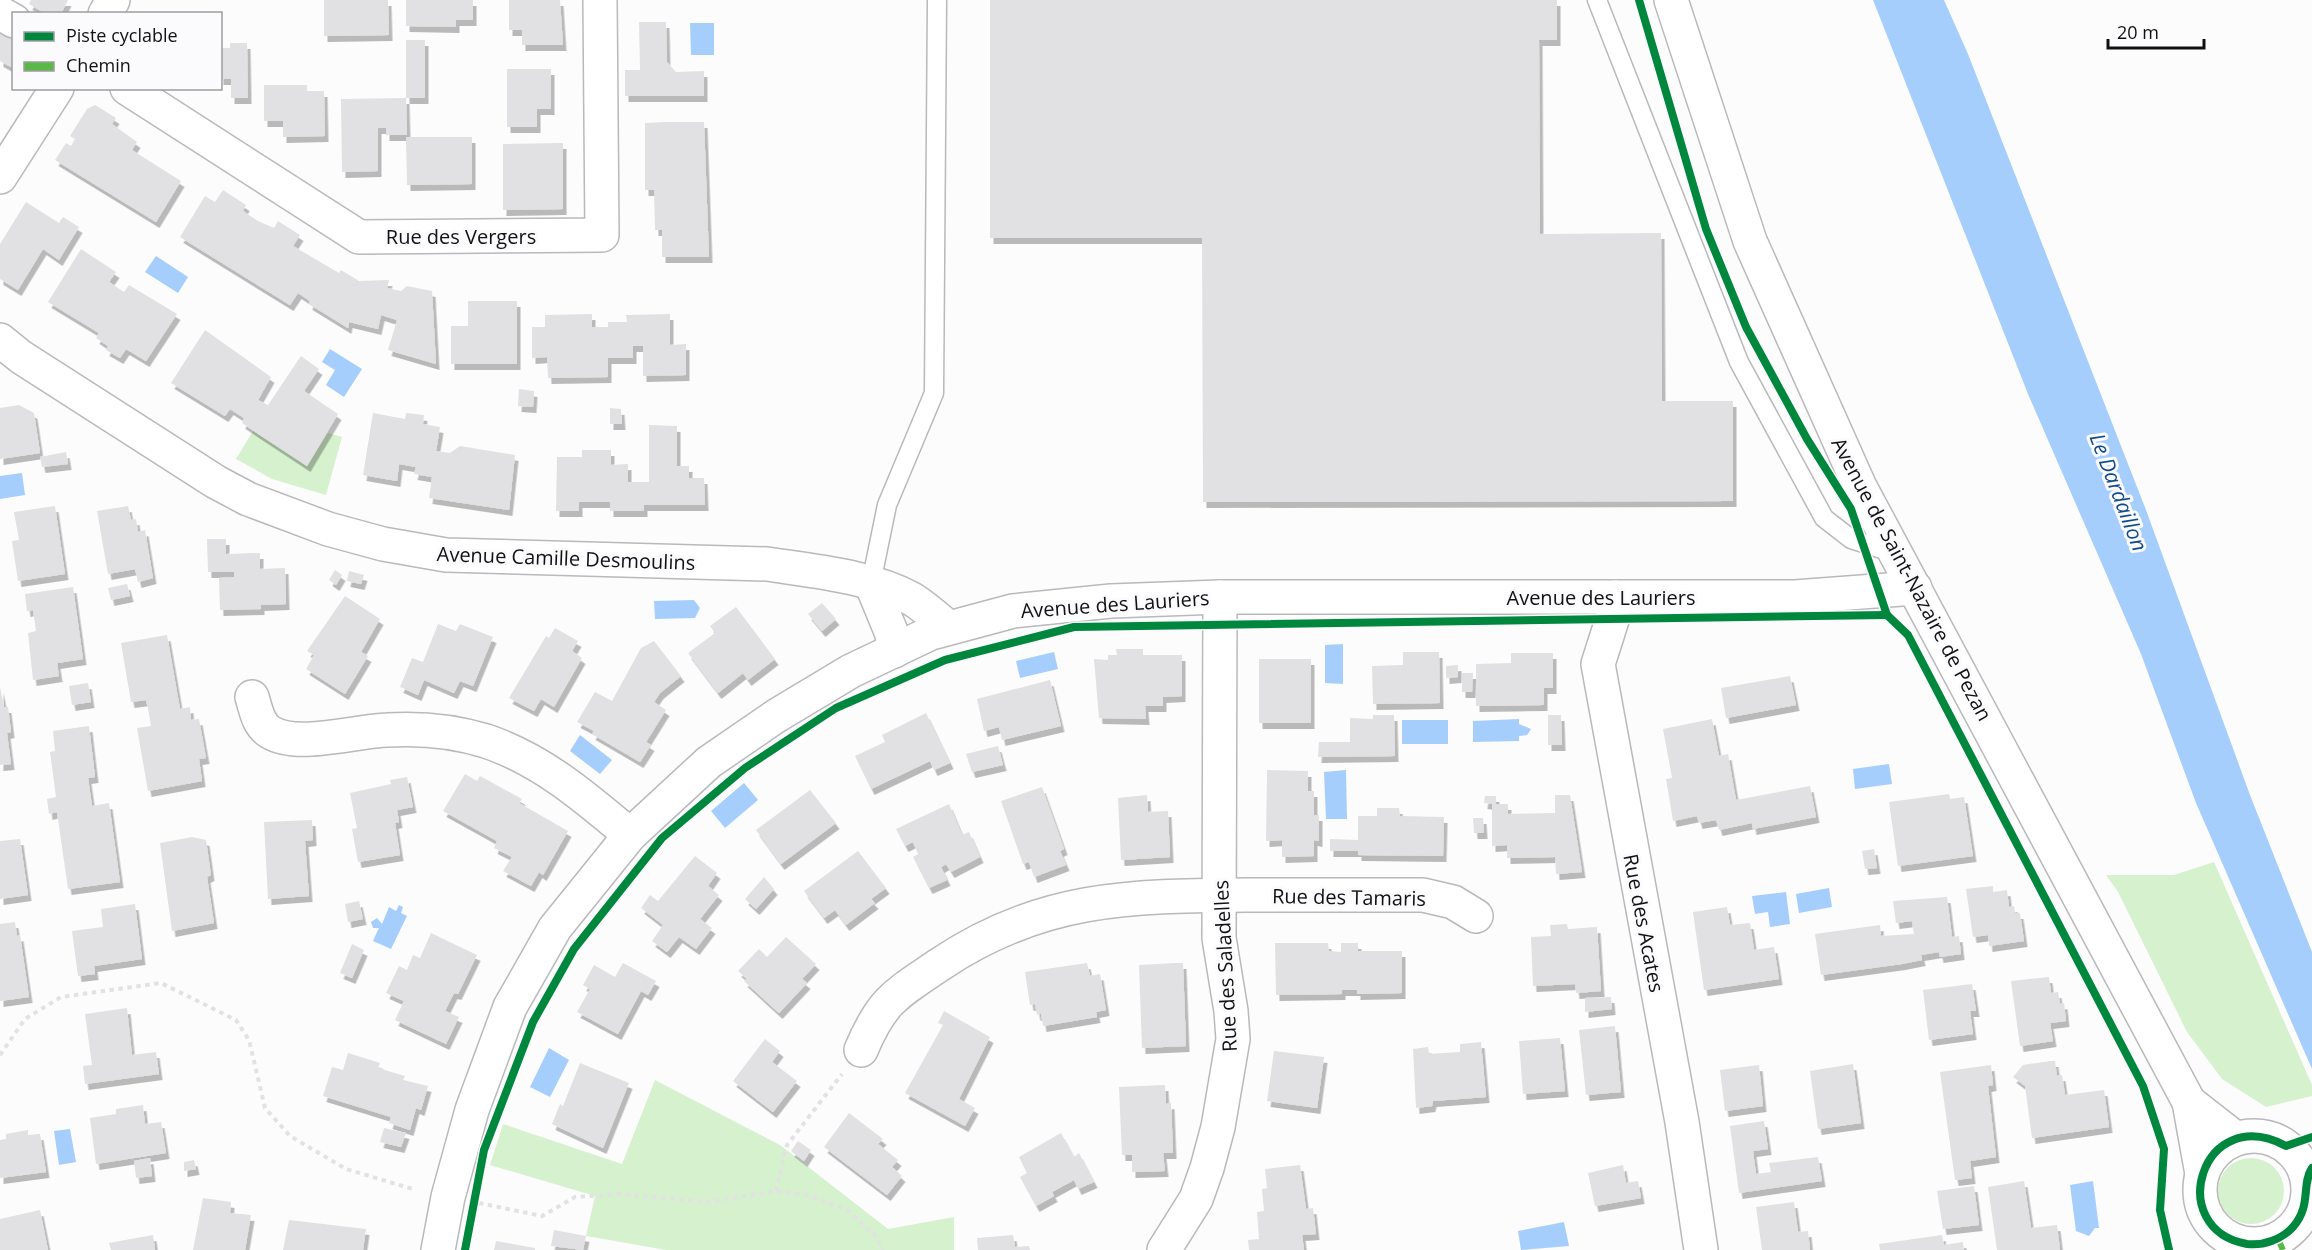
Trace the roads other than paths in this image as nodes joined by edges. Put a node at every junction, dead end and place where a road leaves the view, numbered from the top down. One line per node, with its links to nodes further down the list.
1 (600, 0): 6 (street, Rue des Vergers)
2 (937, 0): 10 (lane)
3 (1597, 0): 9 (lane)
4 (1671, 0): 9 (street, Avenue de Saint-Nazaire de Pezan)
5 (56, 90): 7 (street)
6 (130, 90)
7 (0, 177)
8 (7, 351): 10 (street, Avenue Camille Desmoulins)
9 (1897, 554): 11 (street, Avenue de Saint-Nazaire de Pezan)
10 (871, 583): 14 (street, Avenue Camille Desmoulins); 15 (street)
11 (1915, 588): 13 (street, Avenue des Lauriers); 21 (street, Avenue de Saint-Nazaire de Pezan)
12 (1220, 597): 13 (street, Avenue des Lauriers); 14 (street, Avenue des Lauriers); 18 (street, Rue des Saladelles)
13 (1615, 597): 30 (street, Rue des Acates)
14 (950, 628): 15 (street, Avenue des Lauriers)
15 (894, 651): 17 (street, Avenue des Lauriers)
16 (252, 697): 17 (street)
17 (630, 835): 28 (street, Avenue des Lauriers)
18 (1218, 895): 19 (street, Rue des Tamaris); 20 (street, Rue des Tamaris); 29 (street, Rue des Saladelles)
19 (1476, 916)
20 (861, 1050)
21 (2189, 1102): 22 (street, Avenue de Saint-Nazaire de Pezan); 25 (street, Avenue de Saint-Nazaire de Pezan)
22 (2235, 1138): 23 (street); 25 (street)
23 (2299, 1142): 24 (street)
24 (2309, 1172): 27 (street)
25 (2202, 1174): 26 (street)
26 (2211, 1236): 27 (street)
27 (2249, 1247)
28 (438, 1250)
29 (1164, 1250)
30 (1701, 1250)

